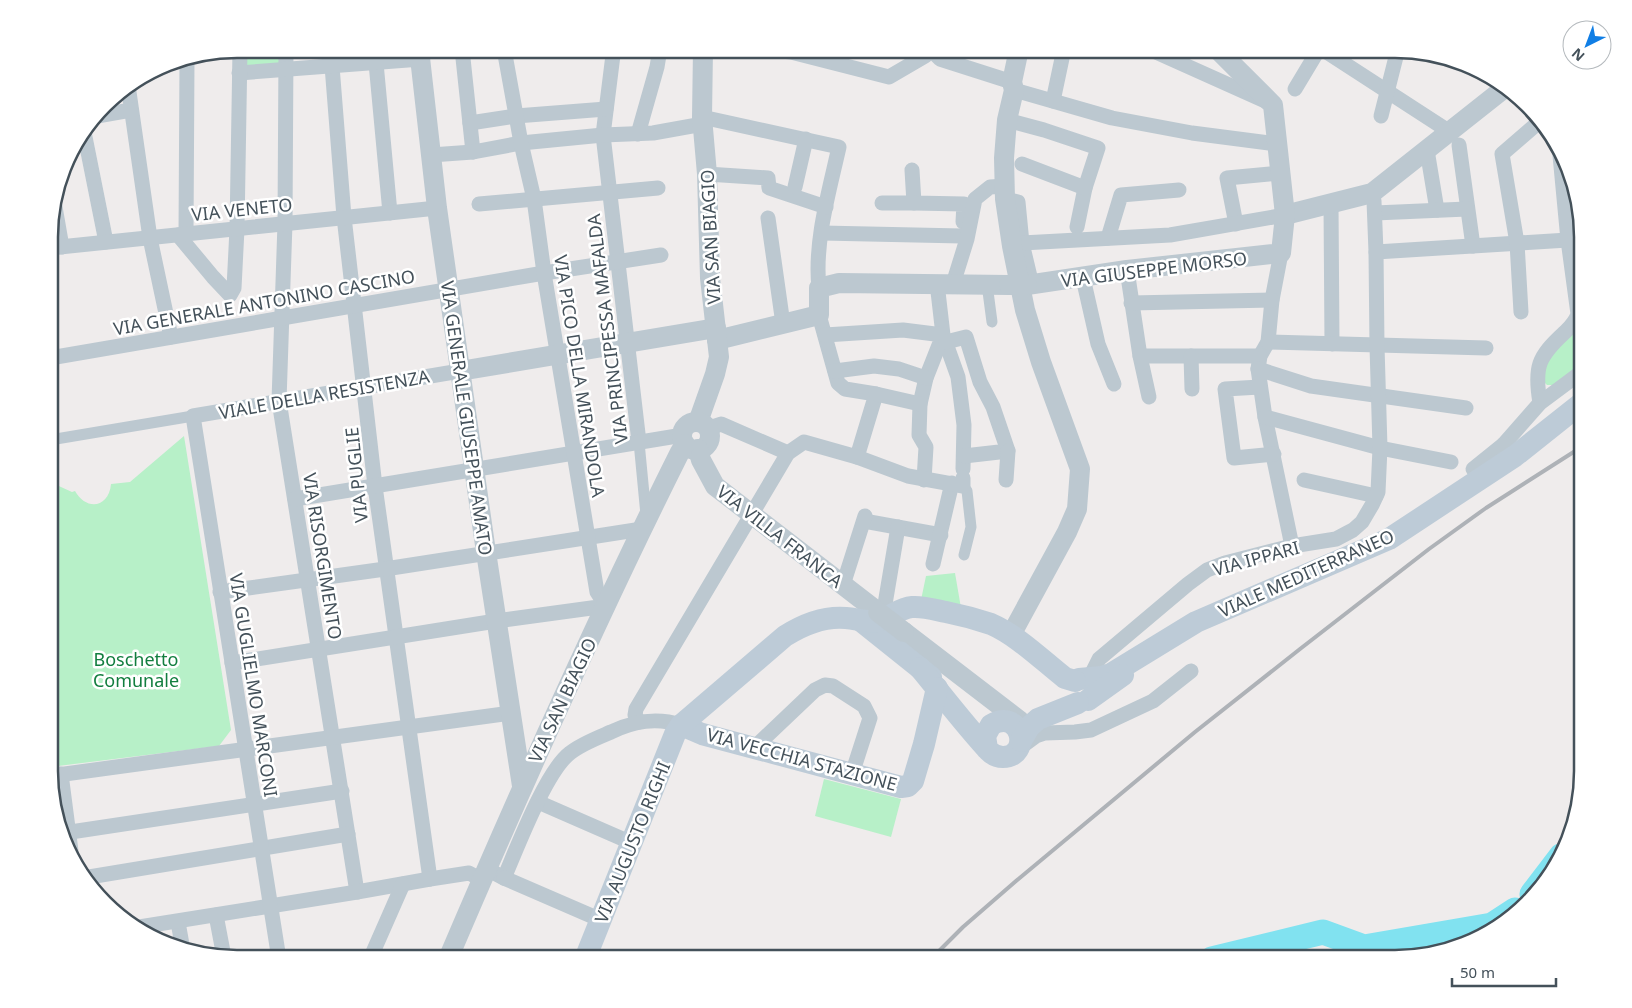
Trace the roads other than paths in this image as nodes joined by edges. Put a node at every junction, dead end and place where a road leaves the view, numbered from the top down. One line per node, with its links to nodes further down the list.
1 (240, 58): 24 (street)
2 (286, 58): 23 (street, VIA RISORGIMENTO)
3 (400, 58): 20 (street)
4 (420, 58): 50 (street, VIA GENERALE GIUSEPPE AMATO)
5 (463, 58): 39 (street)
6 (506, 58): 34 (street, VIA PICO DELLA MIRANDOLA)
7 (613, 58): 32 (street, VIA PRINCIPESSA MAFALDA)
8 (658, 58): 41 (street)
9 (703, 58): 37 (street, VIA SAN BIAGIO)
10 (817, 58): 11 (street)
11 (926, 58)
12 (940, 58): 25 (street)
13 (1018, 58): 25 (street)
14 (1062, 58): 30 (street)
15 (1169, 58): 31 (street)
16 (1228, 58): 31 (street)
17 (1315, 58): 26 (street)
18 (1336, 58): 27 (street)
19 (1396, 58): 27 (street)
20 (376, 63): 22 (street); 73 (street)
21 (187, 65): 82 (street)
22 (332, 66): 23 (street); 76 (street, VIA PUGLIE)
23 (286, 70): 24 (street); 77 (street, VIA RISORGIMENTO)
24 (239, 73): 80 (street)
25 (1013, 86): 30 (street); 38 (street)
26 (1295, 89)
27 (1388, 90): 36 (street); 43 (street)
28 (1501, 92): 43 (street)
29 (129, 93): 33 (street)
30 (1053, 101): 46 (street)
31 (1273, 105): 46 (street)
32 (606, 109): 34 (street); 42 (street, VIA PRINCIPESSA MAFALDA)
33 (131, 110): 35 (street); 84 (street)
34 (516, 112): 39 (street); 47 (street, VIA PICO DELLA MIRANDOLA)
35 (106, 114)
36 (1381, 116)
37 (702, 120): 41 (street); 44 (street); 55 (street, VIA SAN BIAGIO)
38 (1007, 120): 59 (street); 62 (street)
39 (470, 123): 49 (street)
40 (1536, 125): 89 (street)
41 (638, 134): 42 (street)
42 (603, 135): 47 (street); 61 (street, VIA PRINCIPESSA MAFALDA)
43 (1454, 138): 48 (street); 71 (street)
44 (806, 139): 56 (street); 69 (street)
45 (86, 140): 87 (street)
46 (1277, 144): 54 (street)
47 (522, 147): 49 (street); 64 (street, VIA PICO DELLA MIRANDOLA)
48 (1427, 150): 63 (street); 72 (street)
49 (473, 152): 50 (street)
50 (430, 155): 70 (street, VIA GENERALE GIUSEPPE AMATO)
51 (1022, 164): 59 (street)
52 (912, 170): 65 (street)
53 (1562, 170): 86 (street)
54 (1279, 173): 75 (street); 78 (street)
55 (707, 174): 58 (street); 114 (street, VIA SAN BIAGIO)
56 (795, 187)
57 (658, 188): 61 (street)
58 (769, 188): 69 (street); 111 (street)
59 (1085, 188): 79 (street)
60 (1179, 190): 85 (street)
61 (609, 192): 64 (street); 95 (street, VIA PRINCIPESSA MAFALDA)
62 (1005, 193): 83 (street); 88 (street); 183 (street)
63 (1372, 193): 68 (street); 74 (street, VIA IPPARI)
64 (534, 199): 66 (street); 97 (street, VIA PICO DELLA MIRANDOLA)
65 (914, 203): 67 (street); 83 (street)
66 (479, 204)
67 (882, 204)
68 (1331, 204): 75 (street); 120 (street)
69 (826, 207): 81 (street)
70 (437, 208): 73 (street, VIA VENETO); 104 (street, VIA GENERALE GIUSEPPE AMATO)
71 (1467, 209): 72 (street); 90 (street)
72 (1437, 210): 74 (street)
73 (390, 213): 76 (street, VIA VENETO)
74 (1375, 213): 92 (street, VIA IPPARI)
75 (1286, 214): 78 (street); 93 (street)
76 (344, 217): 77 (street, VIA VENETO); 107 (street, VIA PUGLIE)
77 (285, 224): 80 (street, VIA VENETO); 110 (street, VIA RISORGIMENTO)
78 (1236, 224): 85 (street)
79 (1077, 227)
80 (238, 229): 82 (street, VIA VENETO); 82 (street)
81 (822, 233): 83 (street); 103 (street)
82 (182, 235): 84 (street, VIA VENETO)
83 (964, 237): 99 (street)
84 (150, 238): 87 (street, VIA VENETO); 116 (street)
85 (1108, 238): 88 (street)
86 (1568, 240): 89 (street); 101 (street)
87 (106, 242): 91 (street, VIA VENETO)
88 (1022, 243): 102 (street)
89 (1517, 243): 90 (street); 108 (street)
90 (1473, 246): 92 (street)
91 (58, 248)
92 (1376, 252): 121 (street, VIA IPPARI)
93 (1281, 253): 96 (street, VIA GIUSEPPE MORSO); 105 (street)
94 (661, 255): 95 (street, VIA GENERALE ANTONINO CASCINO)
95 (618, 261): 97 (street, VIA GENERALE ANTONINO CASCINO); 119 (street, VIA PRINCIPESSA MAFALDA)
96 (1127, 270): 98 (street, VIA GIUSEPPE MORSO); 106 (street)
97 (544, 273): 104 (street, VIA GENERALE ANTONINO CASCINO); 123 (street, VIA PICO DELLA MIRANDOLA)
98 (1083, 278): 102 (street, VIA GIUSEPPE MORSO); 132 (street)
99 (945, 283): 100 (street, VIA GIUSEPPE MORSO); 103 (street, VIA GIUSEPPE MORSO); 117 (street)
100 (987, 284): 102 (street, VIA GIUSEPPE MORSO); 112 (street)
101 (1574, 284)
102 (1022, 285)
103 (824, 287): 109 (street)
104 (449, 290): 107 (street, VIA GENERALE ANTONINO CASCINO); 128 (street, VIA GENERALE GIUSEPPE AMATO)
105 (1272, 300): 106 (street); 118 (street)
106 (1131, 303): 124 (street)
107 (354, 306): 110 (street, VIA GENERALE ANTONINO CASCINO); 133 (street, VIA PUGLIE)
108 (1521, 312)
109 (819, 315): 111 (street, VIALE DELLA RESISTENZA); 115 (street)
110 (282, 318): 116 (street, VIA GENERALE ANTONINO CASCINO); 139 (street, VIA RISORGIMENTO)
111 (783, 320): 114 (street, VIALE DELLA RESISTENZA)
112 (992, 322)
113 (1574, 323): 140 (street)
114 (716, 334): 119 (street, VIALE DELLA RESISTENZA); 146 (street, VIA SAN BIAGIO)
115 (829, 335): 117 (street); 129 (street)
116 (171, 337): 126 (street, VIA GENERALE ANTONINO CASCINO)
117 (944, 338): 130 (street); 152 (street); 160 (street)
118 (1268, 342): 120 (street); 127 (street)
119 (627, 343): 123 (street, VIALE DELLA RESISTENZA); 148 (street, VIA PRINCIPESSA MAFALDA)
120 (1332, 344): 121 (street)
121 (1376, 346): 122 (street); 137 (street, VIA IPPARI)
122 (1486, 348)
123 (557, 354): 128 (street, VIALE DELLA RESISTENZA); 154 (street, VIA PICO DELLA MIRANDOLA)
124 (1140, 356): 125 (street); 138 (street)
125 (1191, 356): 127 (street); 135 (street)
126 (58, 357)
127 (1259, 362): 134 (street); 137 (street)
128 (460, 371): 133 (street, VIALE DELLA RESISTENZA); 159 (street, VIA GENERALE GIUSEPPE AMATO)
129 (839, 374): 130 (street); 136 (street)
130 (926, 378): 141 (street)
131 (1574, 378): 140 (street)
132 (1114, 384)
133 (365, 387): 139 (street, VIALE DELLA RESISTENZA); 164 (street, VIA PUGLIE)
134 (1260, 387): 145 (street); 155 (street)
135 (1192, 389)
136 (876, 394): 141 (street); 156 (street)
137 (1378, 395): 142 (street); 150 (street, VIA IPPARI)
138 (1149, 396)
139 (279, 401): 144 (street, VIALE DELLA RESISTENZA); 166 (street, VIA RISORGIMENTO)
140 (1540, 403): 151 (street)
141 (920, 404): 161 (street)
142 (1466, 408)
143 (1574, 408): 151 (main road, VIALE MEDITERRANEO)
144 (193, 416): 147 (street, VIALE DELLA RESISTENZA); 179 (street, VIA GUGLIELMO MARCONI)
145 (1265, 417): 150 (street); 155 (street)
146 (704, 427): 149 (street); 153 (street)
147 (58, 439)
148 (639, 442): 149 (street); 154 (street); 168 (street, VIA PRINCIPESSA MAFALDA)
149 (689, 443): 167 (street, VIA VILLA FRANCA); 168 (street, VIA SAN BIAGIO)
150 (1380, 448): 157 (street); 165 (street, VIA IPPARI)
151 (1509, 450): 158 (street); 186 (main road, VIALE MEDITERRANEO)
152 (1008, 451): 160 (street); 162 (street)
153 (788, 452): 156 (street); 167 (street)
154 (573, 453): 159 (street); 171 (street, VIA PICO DELLA MIRANDOLA)
155 (1274, 454): 172 (street)
156 (857, 457): 161 (street)
157 (1451, 462)
158 (1473, 469)
159 (474, 470): 164 (street); 173 (street, VIA GENERALE GIUSEPPE AMATO)
160 (961, 474): 161 (street); 170 (street); 174 (street)
161 (924, 480)
162 (1006, 480)
163 (1304, 480): 165 (street)
164 (375, 486): 166 (street); 176 (street, VIA PUGLIE)
165 (1376, 496): 172 (street, VIA IPPARI)
166 (295, 499): 177 (street, VIA RISORGIMENTO)
167 (752, 514): 178 (street, VIA VILLA FRANCA); 194 (street)
168 (644, 524): 171 (street); 180 (street, VIA SAN BIAGIO)
169 (898, 527): 170 (street); 178 (street); 181 (street)
170 (940, 535): 175 (street)
171 (588, 537): 173 (street); 180 (street, VIA PICO DELLA MIRANDOLA)
172 (1292, 546): 190 (street, VIA IPPARI)
173 (486, 552): 176 (street); 182 (street, VIA GENERALE GIUSEPPE AMATO)
174 (964, 555)
175 (933, 564)
176 (386, 569): 177 (street); 184 (street, VIA PUGLIE)
177 (308, 579): 179 (street); 185 (street, VIA RISORGIMENTO)
178 (844, 585): 181 (street, VIA VILLA FRANCA)
179 (220, 592): 187 (street, VIA GUGLIELMO MARCONI)
180 (606, 606): 182 (street); 198 (street, VIA SAN BIAGIO)
181 (877, 615): 183 (main road); 188 (main road); 195 (main road); 197 (street, VIA VILLA FRANCA, bridge)
182 (496, 620): 184 (street); 192 (street, VIA GENERALE GIUSEPPE AMATO)
183 (1011, 635): 190 (main road)
184 (396, 636): 185 (street); 196 (street, VIA PUGLIE)
185 (319, 649): 187 (street); 199 (street, VIA RISORGIMENTO)
186 (1148, 652): 190 (main road); 190 (main road)
187 (232, 663): 202 (street, VIA GUGLIELMO MARCONI)
188 (920, 668): 191 (main road); 197 (main road)
189 (1191, 671): 197 (street)
190 (1087, 683): 197 (main road, VIA IPPARI)
191 (937, 688): 193 (main road); 200 (main road)
192 (512, 717): 196 (street); 198 (street); 206 (street, VIA GENERALE GIUSEPPE AMATO)
193 (963, 721): 200 (main road); 203 (main road)
194 (639, 722): 195 (street); 209 (street)
195 (681, 724): 201 (main road, VIA VECCHIA STAZIONE); 214 (main road, VIA AUGUSTO RIGHI)
196 (408, 726): 199 (street); 218 (street, VIA PUGLIE)
197 (1016, 727): 203 (main road); 203 (main road, VIA IPPARI)
198 (547, 733): 206 (street, VIA SAN BIAGIO)
199 (333, 737): 202 (street); 208 (street, VIA RISORGIMENTO)
200 (924, 744): 204 (main road, VIA VECCHIA STAZIONE)
201 (755, 747): 204 (main road, VIA VECCHIA STAZIONE); 204 (street)
202 (246, 749): 205 (street); 210 (street, VIA GUGLIELMO MARCONI)
203 (987, 749)
204 (852, 774)
205 (58, 775)
206 (522, 786): 216 (street, VIA SAN BIAGIO)
207 (58, 789): 211 (street)
208 (342, 791): 210 (street); 213 (street, VIA RISORGIMENTO)
209 (538, 802): 214 (street); 216 (street)
210 (254, 804): 212 (street); 215 (street, VIA GUGLIELMO MARCONI)
211 (63, 813)
212 (68, 832)
213 (348, 834): 215 (street); 220 (street, VIA RISORGIMENTO)
214 (632, 843): 223 (main road, VIA AUGUSTO RIGHI)
215 (262, 849): 217 (street); 221 (street, VIA GUGLIELMO MARCONI)
216 (491, 876): 218 (street); 223 (street); 230 (street, VIA SAN BIAGIO)
217 (91, 877)
218 (430, 879): 219 (street)
219 (403, 884): 220 (street); 229 (street)
220 (358, 892): 221 (street)
221 (271, 906): 222 (street); 228 (street, VIA GUGLIELMO MARCONI)
222 (216, 915): 224 (street); 227 (street)
223 (601, 920): 231 (main road, VIA AUGUSTO RIGHI)
224 (178, 922): 225 (street); 226 (street)
225 (146, 926)
226 (181, 941)
227 (223, 950)
228 (278, 950)
229 (374, 950)
230 (453, 950)
231 (589, 950)

